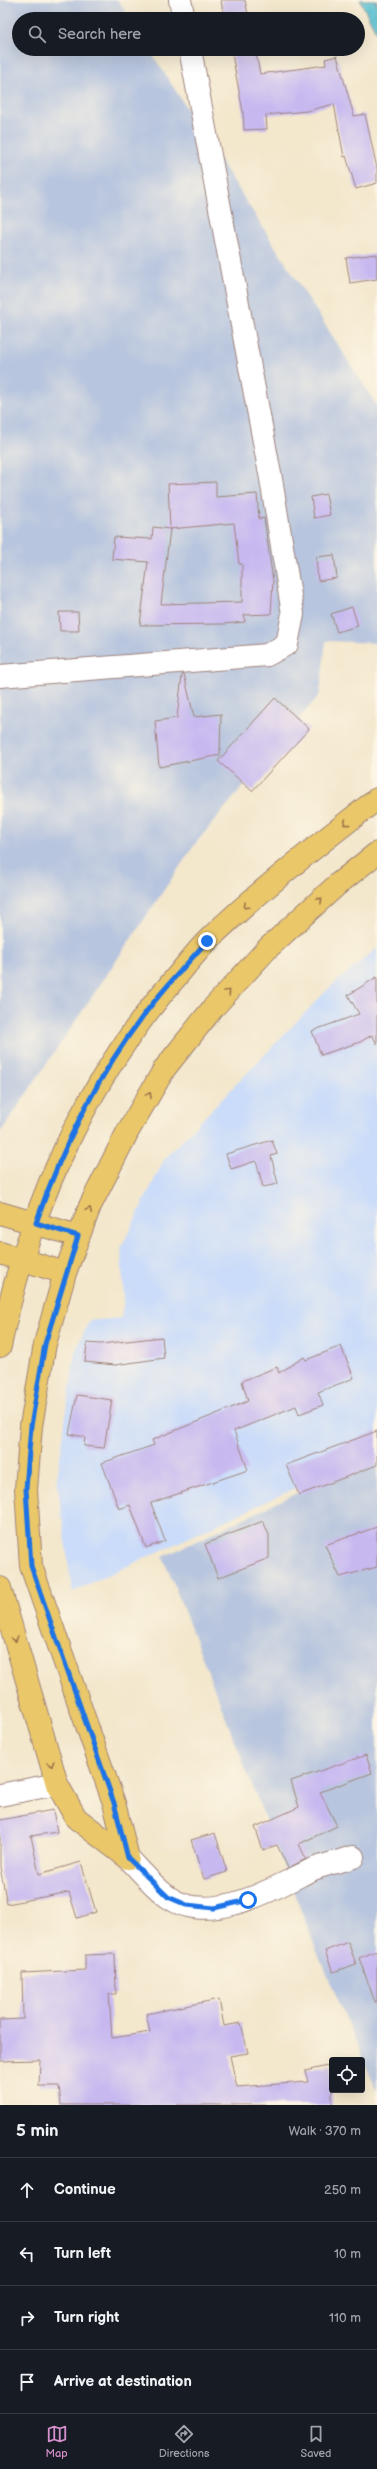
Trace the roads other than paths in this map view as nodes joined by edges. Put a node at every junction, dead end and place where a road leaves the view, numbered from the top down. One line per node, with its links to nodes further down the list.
1 (180, 0): 2 (street)
2 (183, 12)
3 (191, 56): 4 (street)
4 (0, 676)
5 (377, 799): 8 (main road, one-way to 8)
6 (377, 853): 9 (main road, one-way to 6)
7 (0, 1213): 8 (main road)
8 (36, 1223): 9 (main road); 11 (main road)
9 (78, 1236): 12 (main road)
10 (0, 1253): 11 (main road)
11 (22, 1260): 12 (main road); 13 (main road)
12 (65, 1272): 18 (main road)
13 (0, 1346)
14 (0, 1588): 15 (main road, one-way to 15)
15 (56, 1784): 16 (street); 18 (main road)
16 (0, 1795)
17 (353, 1857): 18 (street)
18 (128, 1858)

